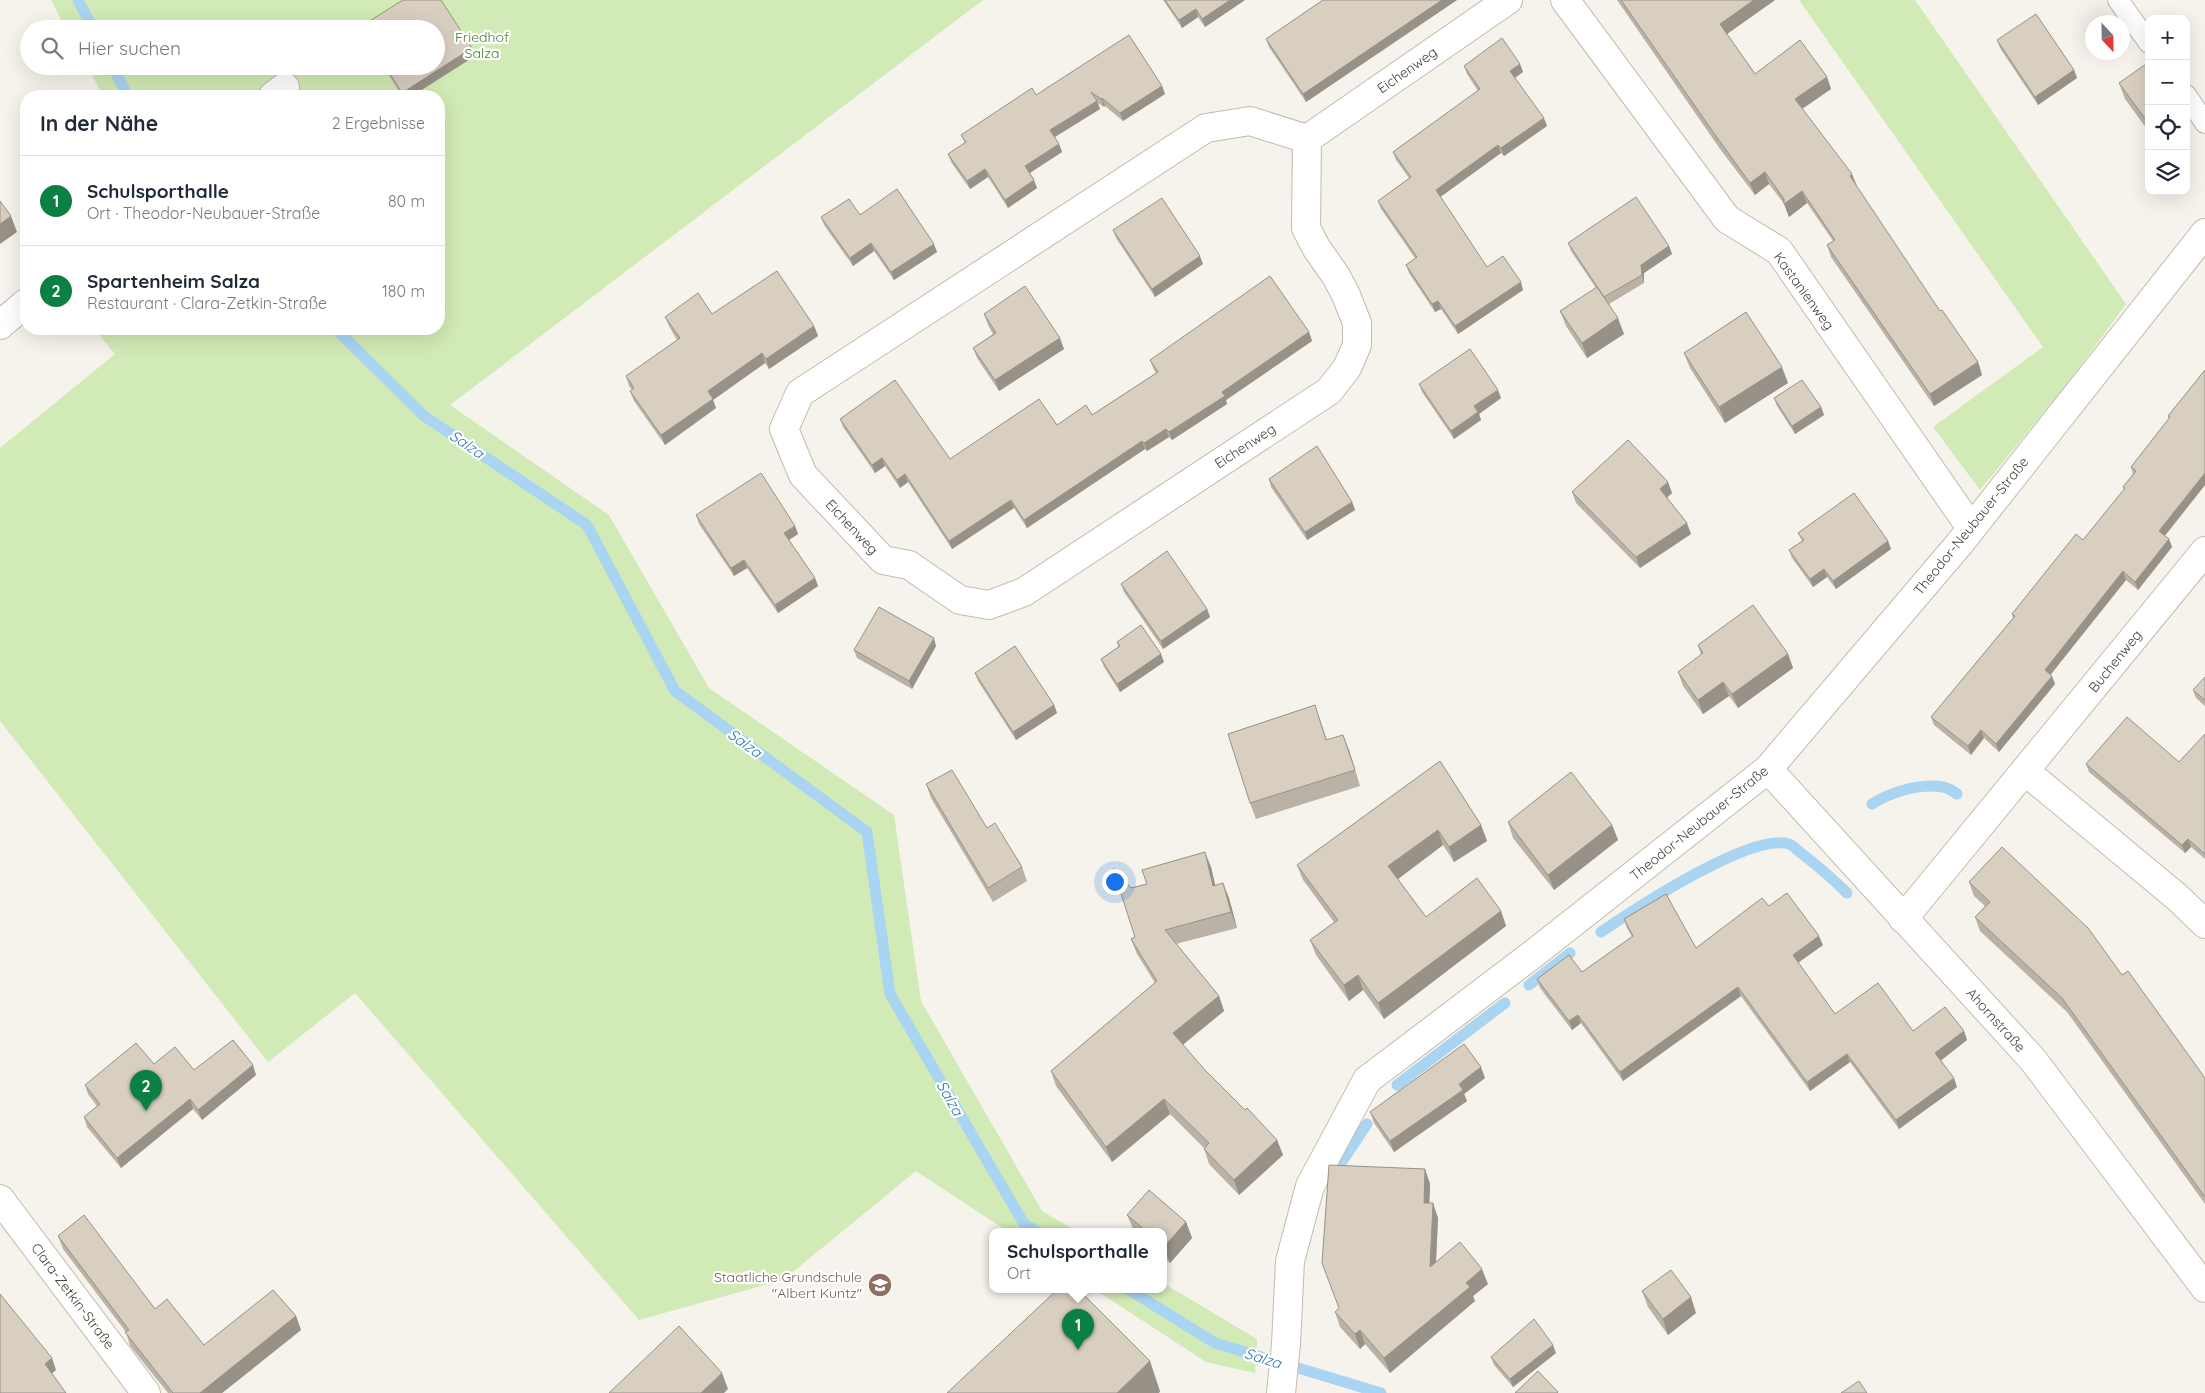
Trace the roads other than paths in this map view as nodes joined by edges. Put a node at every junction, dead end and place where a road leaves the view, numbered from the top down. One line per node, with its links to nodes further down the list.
1 (1508, 0): 7 (street, Eichenweg)
2 (1565, 0): 11 (street, Kastanienweg)
3 (2118, 0): 4 (lane)
4 (2145, 37)
5 (2190, 101): 6 (lane)
6 (2205, 123)
7 (1307, 140): 7 (street, Eichenweg)
8 (2205, 233): 11 (street, Theodor-Neubauer-Straße)
9 (20, 309): 10 (street)
10 (0, 325)
11 (1971, 528): 13 (street, Theodor-Neubauer-Straße)
12 (2205, 551): 14 (street, Buchenweg)
13 (1768, 769): 15 (street, Ahornstraße); 19 (street, Theodor-Neubauer-Straße)
14 (2026, 771): 15 (street, Buchenweg); 16 (street)
15 (1903, 919): 18 (street, Ahornstraße)
16 (2205, 924)
17 (0, 1199): 20 (street, Clara-Zetkin-Straße)
18 (2205, 1288)
19 (1281, 1389)
20 (146, 1393)

